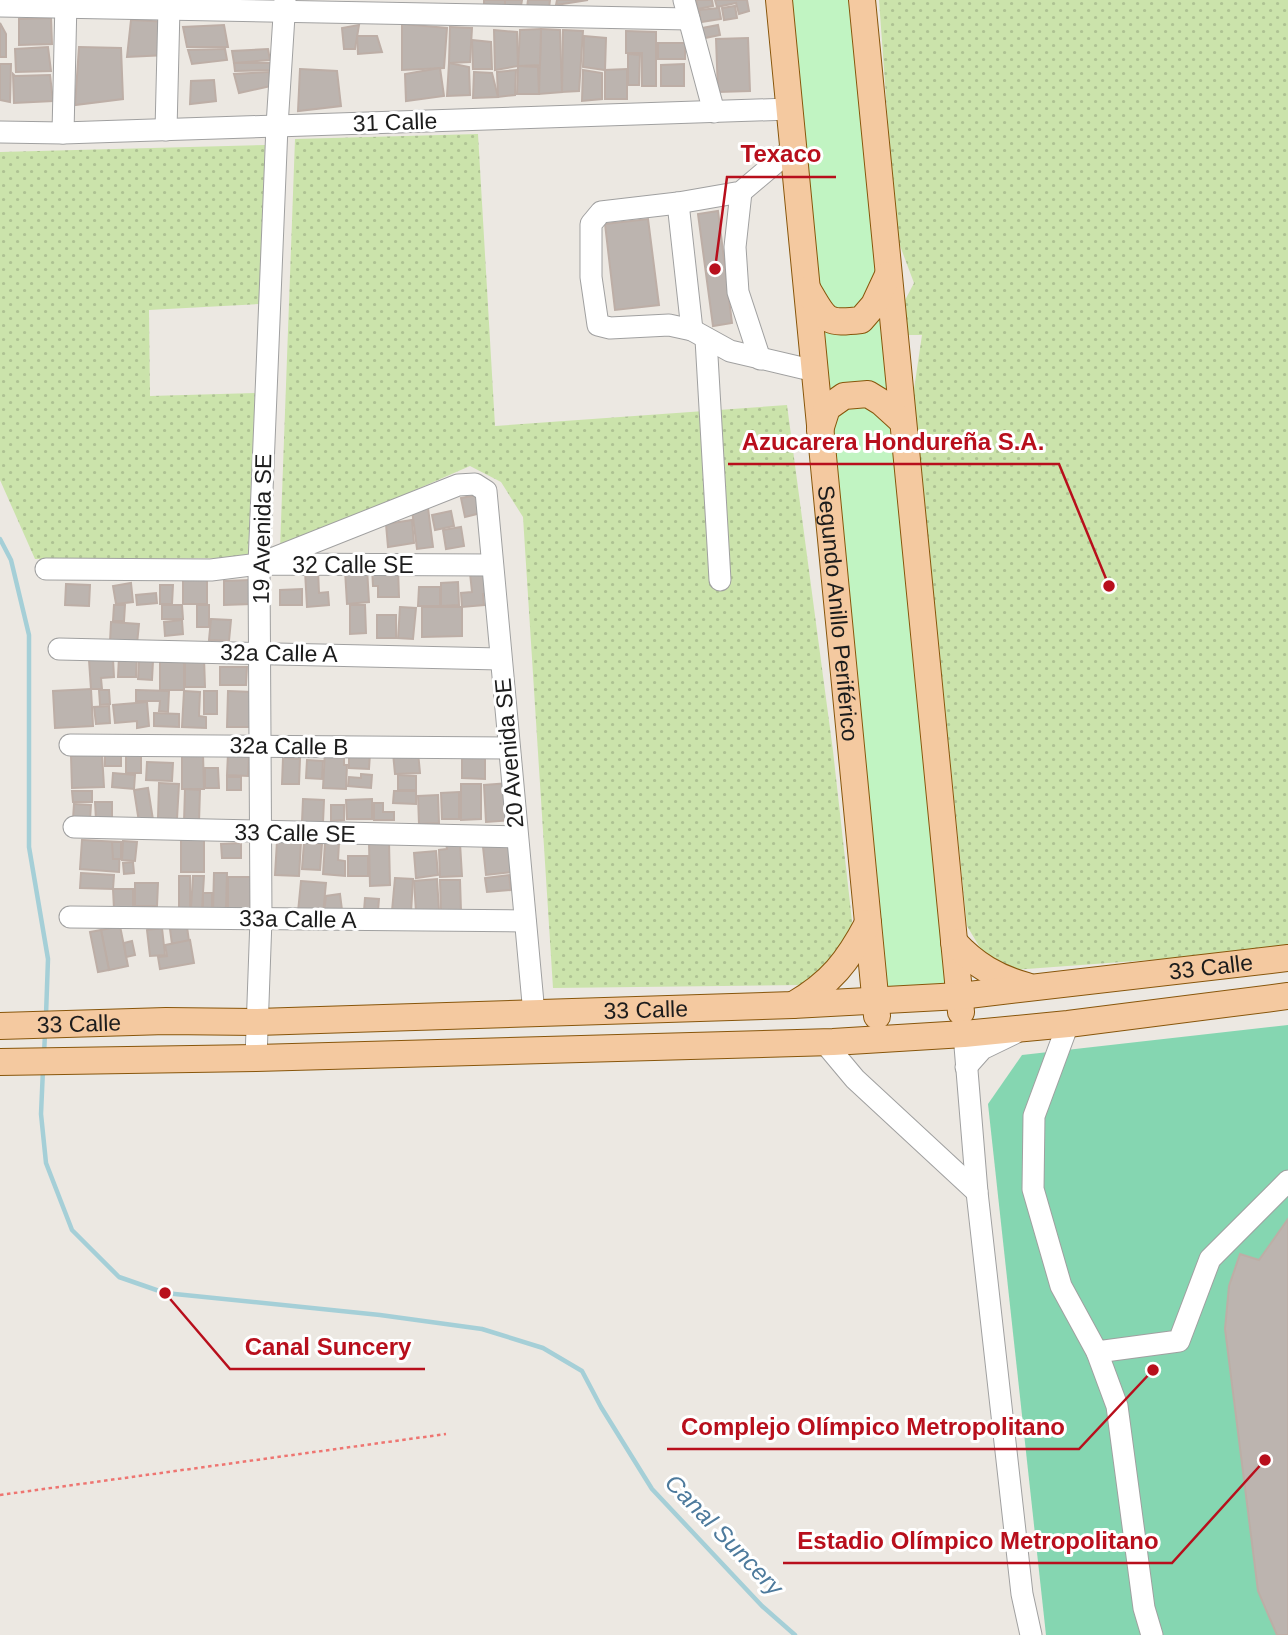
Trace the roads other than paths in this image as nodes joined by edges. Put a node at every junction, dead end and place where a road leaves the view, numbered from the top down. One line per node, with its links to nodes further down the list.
1 (779, 0): 8 (main road, Segundo Anillo Periférico)
2 (862, 0): 17 (main road)
3 (66, 3): 5 (street); 6 (street); 13 (street)
4 (285, 5): 6 (street); 7 (street); 10 (street, 19 Avenida SE)
5 (0, 6)
6 (169, 8): 11 (street)
7 (686, 10): 9 (street)
8 (789, 109): 9 (street, 31 Calle); 14 (main road, Segundo Anillo Periférico)
9 (713, 112): 10 (street, 31 Calle)
10 (277, 126): 11 (street, 31 Calle); 24 (street, 19 Avenida SE)
11 (166, 130): 13 (street, 31 Calle)
12 (0, 132): 13 (street, 31 Calle)
13 (63, 133)
14 (793, 148): 15 (street); 18 (main road, Segundo Anillo Periférico)
15 (741, 192): 16 (street); 20 (street)
16 (678, 203): 19 (street); 19 (street)
17 (888, 273): 18 (main road); 22 (main road)
18 (807, 289): 21 (main road, Segundo Anillo Periférico)
19 (699, 335): 20 (street); 27 (street)
20 (760, 359): 21 (street)
21 (815, 371): 23 (main road, Segundo Anillo Periférico)
22 (903, 422): 23 (main road); 41 (main road)
23 (820, 430): 40 (main road, Segundo Anillo Periférico)
24 (259, 564): 25 (street, 32 Calle SE); 25 (street, 20 Avenida SE); 26 (street, 32 Calle SE); 29 (street, 19 Avenida SE)
25 (492, 565): 30 (street, 20 Avenida SE)
26 (46, 569)
27 (720, 580)
28 (59, 649): 29 (street, 32a Calle A)
29 (260, 652): 30 (street, 32a Calle A); 32 (street, 19 Avenida SE)
30 (500, 659): 33 (street, 20 Avenida SE)
31 (70, 745): 32 (street, 32a Calle B)
32 (261, 746): 33 (street, 32a Calle B); 35 (street, 19 Avenida SE)
33 (508, 748): 36 (street, 20 Avenida SE)
34 (74, 827): 35 (street, 33 Calle SE)
35 (261, 832): 36 (street, 33 Calle SE); 38 (street, 19 Avenida SE)
36 (517, 837): 39 (street, 20 Avenida SE)
37 (70, 917): 38 (street, 33a Calle A)
38 (261, 919): 39 (street, 33a Calle A); 49 (street, 19 Avenida SE)
39 (525, 921): 48 (street, 20 Avenida SE)
40 (868, 923): 45 (main road, Segundo Anillo Periférico); 47 (main road)
41 (954, 942): 43 (main road); 44 (main road)
42 (1288, 958): 44 (main road, 33 Calle)
43 (958, 983): 44 (main road, 33 Calle); 45 (main road, 33 Calle); 53 (main road)
44 (1036, 988)
45 (875, 989): 47 (main road, 33 Calle); 54 (main road, Segundo Anillo Periférico)
46 (1288, 996): 50 (main road, 33 Calle)
47 (793, 1005): 48 (main road, 33 Calle)
48 (534, 1014): 49 (main road, 33 Calle)
49 (257, 1022): 51 (main road, 33 Calle); 56 (street, 19 Avenida SE)
50 (1068, 1024): 52 (main road, 33 Calle); 61 (street)
51 (0, 1026)
52 (1027, 1028): 53 (main road, 33 Calle); 58 (street)
53 (964, 1034): 54 (main road, 33 Calle); 58 (street)
54 (879, 1039): 55 (main road, 33 Calle)
55 (824, 1042): 56 (main road, 33 Calle); 60 (street)
56 (256, 1058): 57 (main road, 33 Calle)
57 (0, 1062)
58 (966, 1067): 60 (street)
59 (1288, 1181): 61 (street)
60 (977, 1192): 62 (street)
61 (1097, 1352): 63 (street)
62 (1031, 1635)
63 (1152, 1635)

